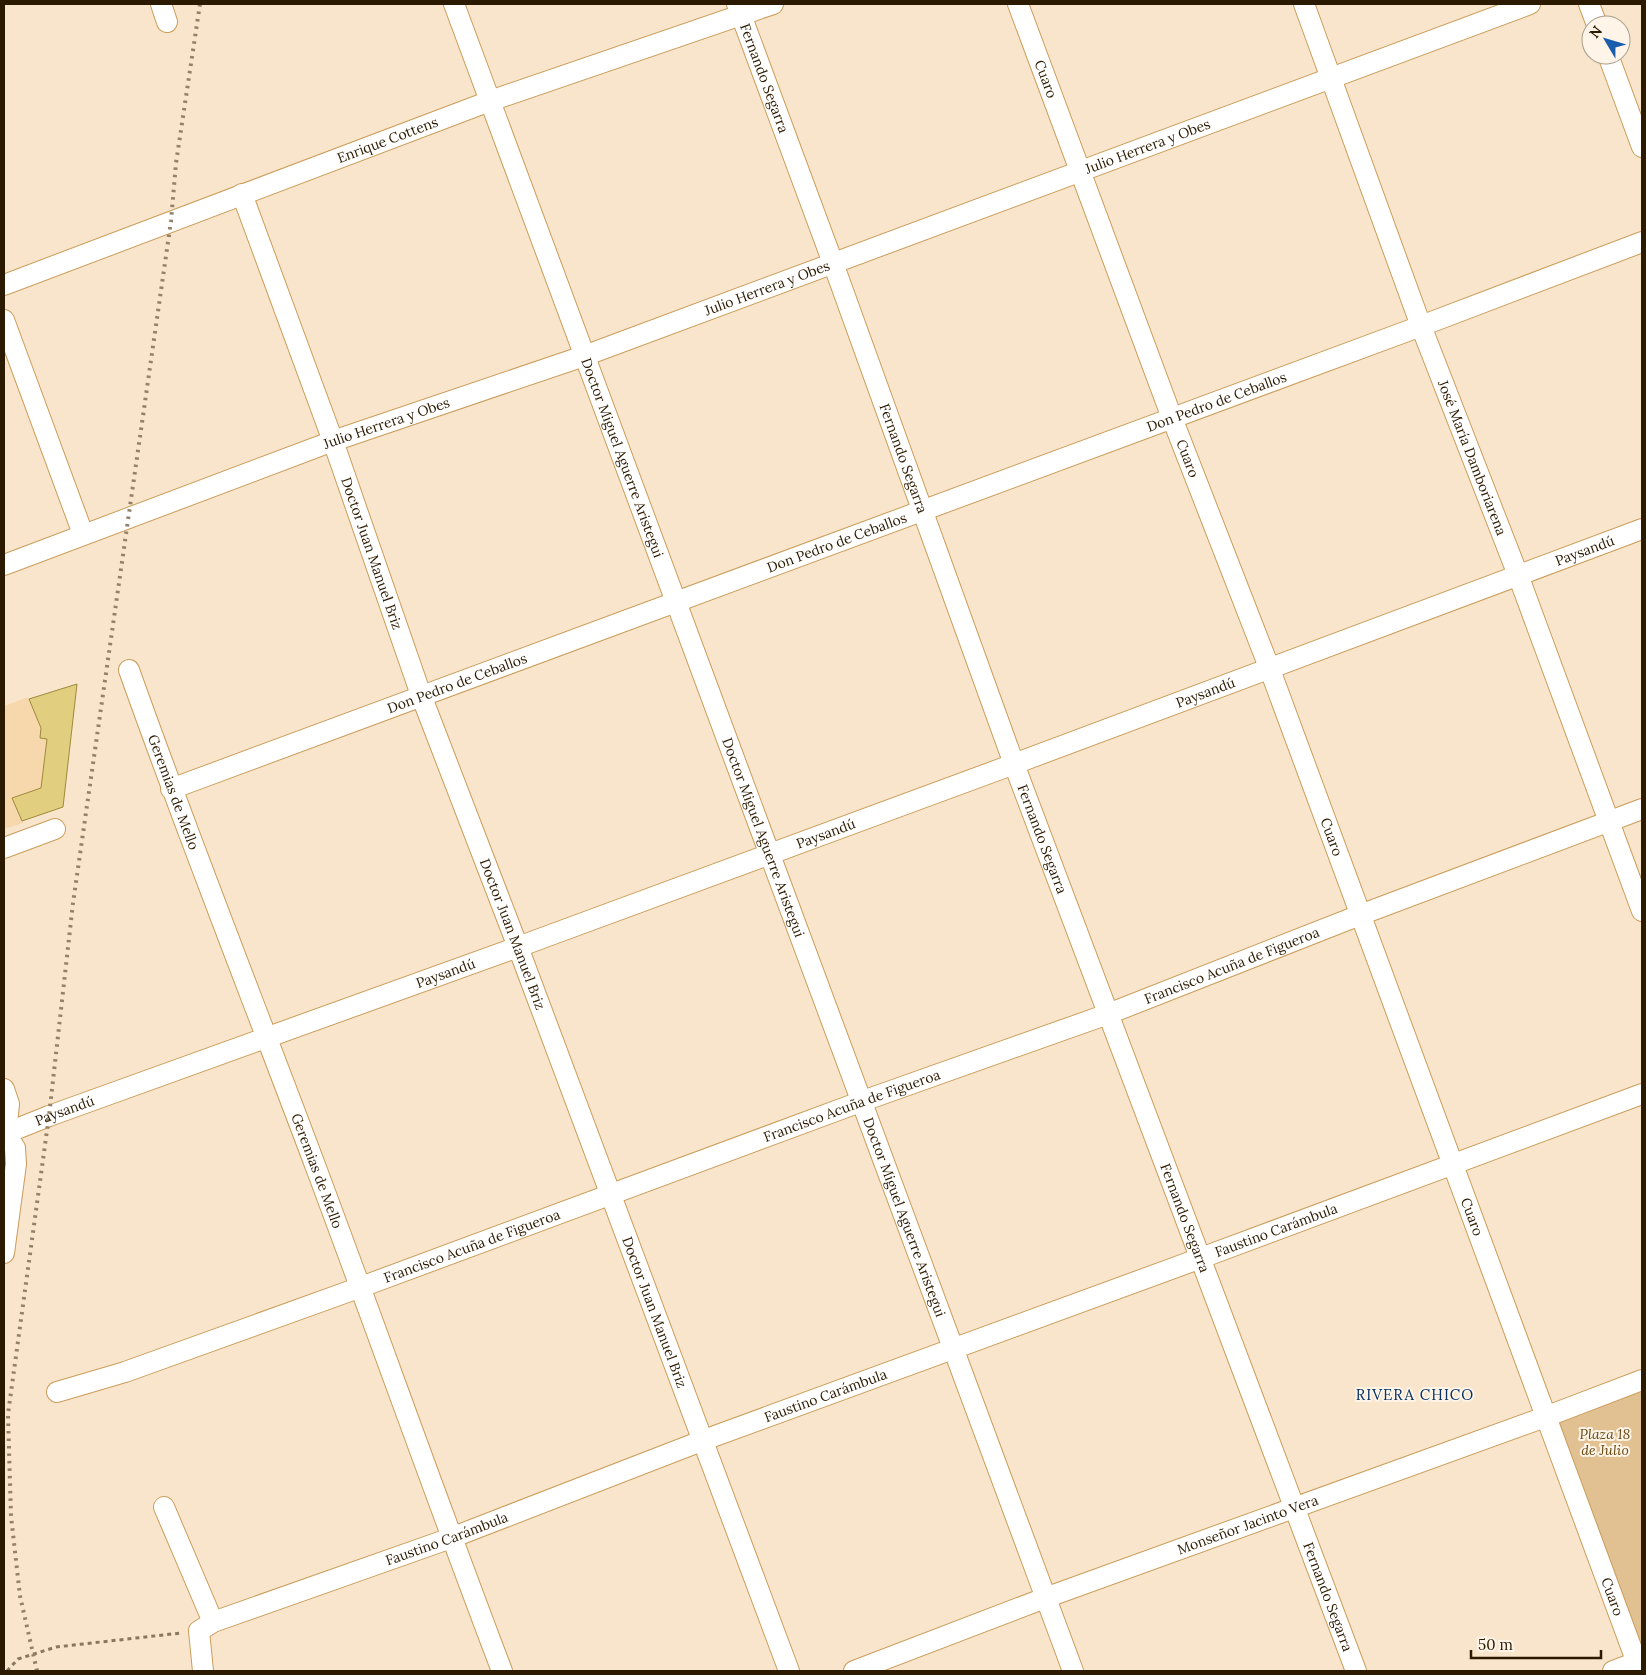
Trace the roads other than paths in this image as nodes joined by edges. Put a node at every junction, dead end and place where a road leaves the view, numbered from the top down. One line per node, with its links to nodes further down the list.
1 (454, 4): 9 (street, Doctor Miguel Aguerre Aristegui)
2 (773, 4): 6 (street, Enrique Cottens)
3 (1018, 4): 11 (street, Cuaro)
4 (1304, 4): 8 (street, José María Damboriarena)
5 (1530, 4): 8 (street, Julio Herrera y Obes)
6 (739, 10): 9 (street, Enrique Cottens); 14 (street, Fernando Segarra)
7 (1612, 65): 10 (street)
8 (1331, 78): 11 (street, Julio Herrera y Obes); 17 (street, José María Damboriarena)
9 (490, 100): 12 (street, Enrique Cottens); 18 (street, Doctor Miguel Aguerre Aristegui)
10 (1642, 147)
11 (1082, 171): 14 (street, Julio Herrera y Obes); 19 (street, Cuaro)
12 (242, 194): 15 (street, Enrique Cottens); 20 (street, Doctor Juan Manuel Briz)
13 (1642, 242): 17 (street, Don Pedro de Ceballos)
14 (833, 263): 18 (street, Julio Herrera y Obes); 21 (street, Fernando Segarra)
15 (4, 285)
16 (4, 320): 23 (street)
17 (1421, 326): 19 (street, Don Pedro de Ceballos); 25 (street, José María Damboriarena)
18 (584, 356): 20 (street, Julio Herrera y Obes); 26 (street, Doctor Miguel Aguerre Aristegui)
19 (1172, 418): 21 (street, Don Pedro de Ceballos); 27 (street, Cuaro)
20 (333, 441): 23 (street, Julio Herrera y Obes); 29 (street, Doctor Juan Manuel Briz)
21 (923, 510): 26 (street, Don Pedro de Ceballos); 30 (street, Fernando Segarra)
22 (1642, 529): 25 (street, Paysandú)
23 (83, 534): 24 (street, Julio Herrera y Obes)
24 (4, 565)
25 (1518, 575): 27 (street, Paysandú); 33 (street, José María Damboriarena)
26 (676, 603): 29 (street, Don Pedro de Ceballos); 36 (street, Doctor Miguel Aguerre Aristegui)
27 (1269, 667): 30 (street, Paysandú); 38 (street, Cuaro)
28 (129, 670): 31 (street, Geremias de Mello)
29 (421, 695): 31 (street, Don Pedro de Ceballos); 39 (street, Doctor Juan Manuel Briz)
30 (1014, 764): 36 (street, Paysandú); 40 (street, Fernando Segarra)
31 (171, 789): 41 (street, Geremias de Mello)
32 (1642, 809): 33 (street, Francisco Acuña de Figueroa)
33 (1609, 822): 37 (street, José María Damboriarena); 38 (street, Francisco Acuña de Figueroa)
34 (55, 829): 35 (street)
35 (4, 848)
36 (768, 853): 39 (street, Paysandú); 44 (street, Doctor Miguel Aguerre Aristegui)
37 (1642, 911)
38 (1360, 915): 40 (street, Francisco Acuña de Figueroa); 46 (street, Cuaro)
39 (518, 947): 41 (street, Paysandú); 47 (street, Doctor Juan Manuel Briz)
40 (1108, 1014): 44 (street, Francisco Acuña de Figueroa); 49 (street, Fernando Segarra)
41 (266, 1036): 45 (street, Paysandú); 50 (street, Geremias de Mello)
42 (4, 1089): 45 (street)
43 (1642, 1094): 46 (street, Faustino Carámbula)
44 (860, 1102): 47 (street, Francisco Acuña de Figueroa); 51 (street, Doctor Miguel Aguerre Aristegui)
45 (4, 1132): 48 (street)
46 (1452, 1164): 49 (street, Faustino Carámbula); 54 (street, Cuaro)
47 (610, 1195): 50 (street, Francisco Acuña de Figueroa); 55 (street, Doctor Juan Manuel Briz)
48 (4, 1253)
49 (1201, 1258): 51 (street, Faustino Carámbula); 57 (street, Fernando Segarra)
50 (361, 1287): 53 (street, Francisco Acuña de Figueroa); 58 (street, Geremias de Mello)
51 (953, 1349): 55 (street, Faustino Carámbula); 59 (street, Doctor Miguel Aguerre Aristegui)
52 (1642, 1380): 54 (street, Monseñor Jacinto Vera)
53 (57, 1392)
54 (1545, 1417): 57 (street, Monseñor Jacinto Vera); 61 (street, Cuaro)
55 (704, 1440): 58 (street, Faustino Carámbula); 64 (street, Doctor Juan Manuel Briz)
56 (164, 1507): 60 (street)
57 (1295, 1508): 59 (street, Monseñor Jacinto Vera); 67 (street, Fernando Segarra)
58 (451, 1538): 60 (street, Faustino Carámbula); 63 (street, Geremias de Mello)
59 (1045, 1598): 65 (street, Monseñor Jacinto Vera); 66 (street, Doctor Miguel Aguerre Aristegui)
60 (206, 1626): 62 (street)
61 (1640, 1665): 68 (street)
62 (203, 1671)
63 (502, 1671)
64 (789, 1671)
65 (854, 1671)
66 (1073, 1671)
67 (1356, 1671)
68 (1613, 1671)

